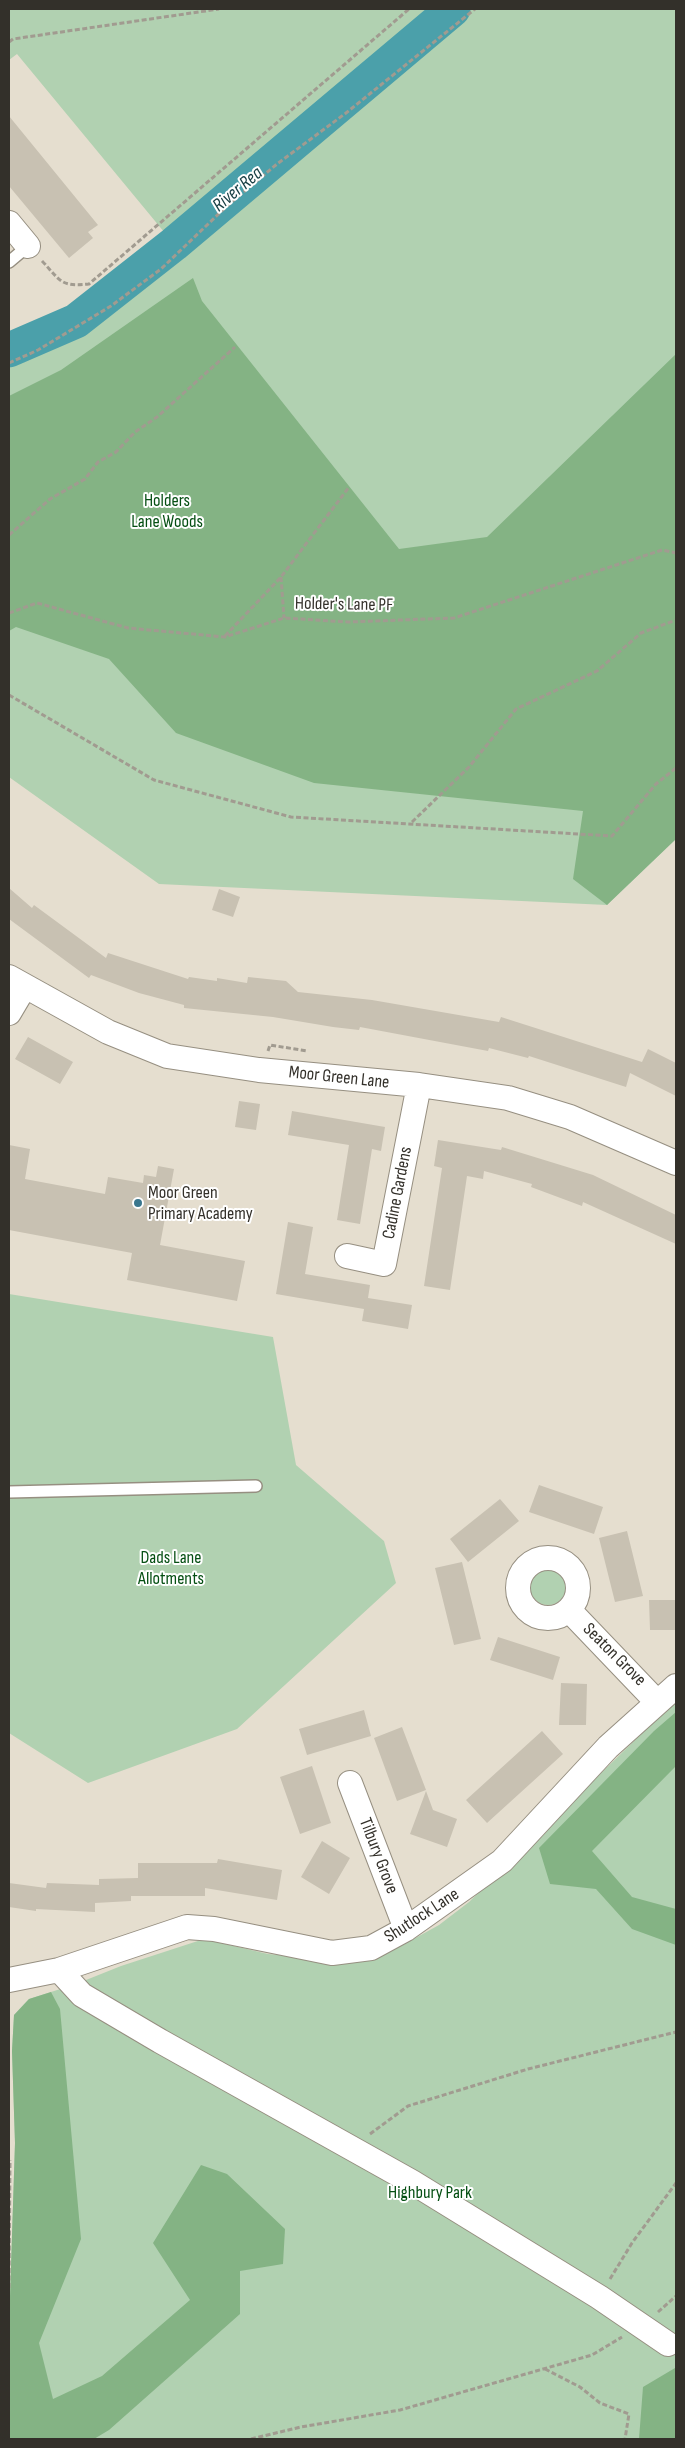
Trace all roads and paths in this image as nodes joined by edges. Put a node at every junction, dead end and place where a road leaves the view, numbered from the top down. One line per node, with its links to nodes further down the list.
1 (219, 9): 4 (path)
2 (409, 9): 6 (path)
3 (476, 9): 9 (path)
4 (9, 42)
5 (9, 223): 6 (street)
6 (28, 246): 7 (lane)
7 (9, 262)
8 (235, 347): 11 (path)
9 (9, 363)
10 (349, 487): 13 (path)
11 (9, 535)
12 (676, 553): 15 (path, Holder's Lane PF)
13 (281, 577): 15 (path); 17 (path)
14 (9, 613): 17 (path, Holder's Lane PF)
15 (284, 618): 17 (path, Holder's Lane PF)
16 (676, 620): 20 (path)
17 (225, 637)
18 (9, 695): 20 (path)
19 (676, 768): 20 (path)
20 (412, 823)
21 (17, 982): 22 (street); 23 (street, Moor Green Lane)
22 (9, 1013)
23 (419, 1085): 24 (street, Moor Green Lane); 25 (street, Cadine Gardens)
24 (675, 1160)
25 (348, 1256)
26 (256, 1486): 27 (lane)
27 (9, 1492)
28 (569, 1610): 30 (street, Seaton Grove)
29 (676, 1686): 30 (street, Shutlock Lane)
30 (657, 1702): 32 (street, Shutlock Lane)
31 (350, 1783): 32 (street, Tilbury Grove)
32 (406, 1929): 33 (street, Shutlock Lane)
33 (60, 1970): 34 (street, Shutlock Lane); 36 (street)
34 (9, 1980)
35 (676, 2032): 36 (path)
36 (351, 2148): 40 (street)
37 (10, 2160): 39 (path)
38 (676, 2183): 40 (path)
39 (9, 2288)
40 (599, 2297): 41 (street)
41 (641, 2326): 42 (street); 43 (path)
42 (668, 2344)
43 (544, 2368): 44 (path); 45 (path)
44 (251, 2439)
45 (625, 2439)

